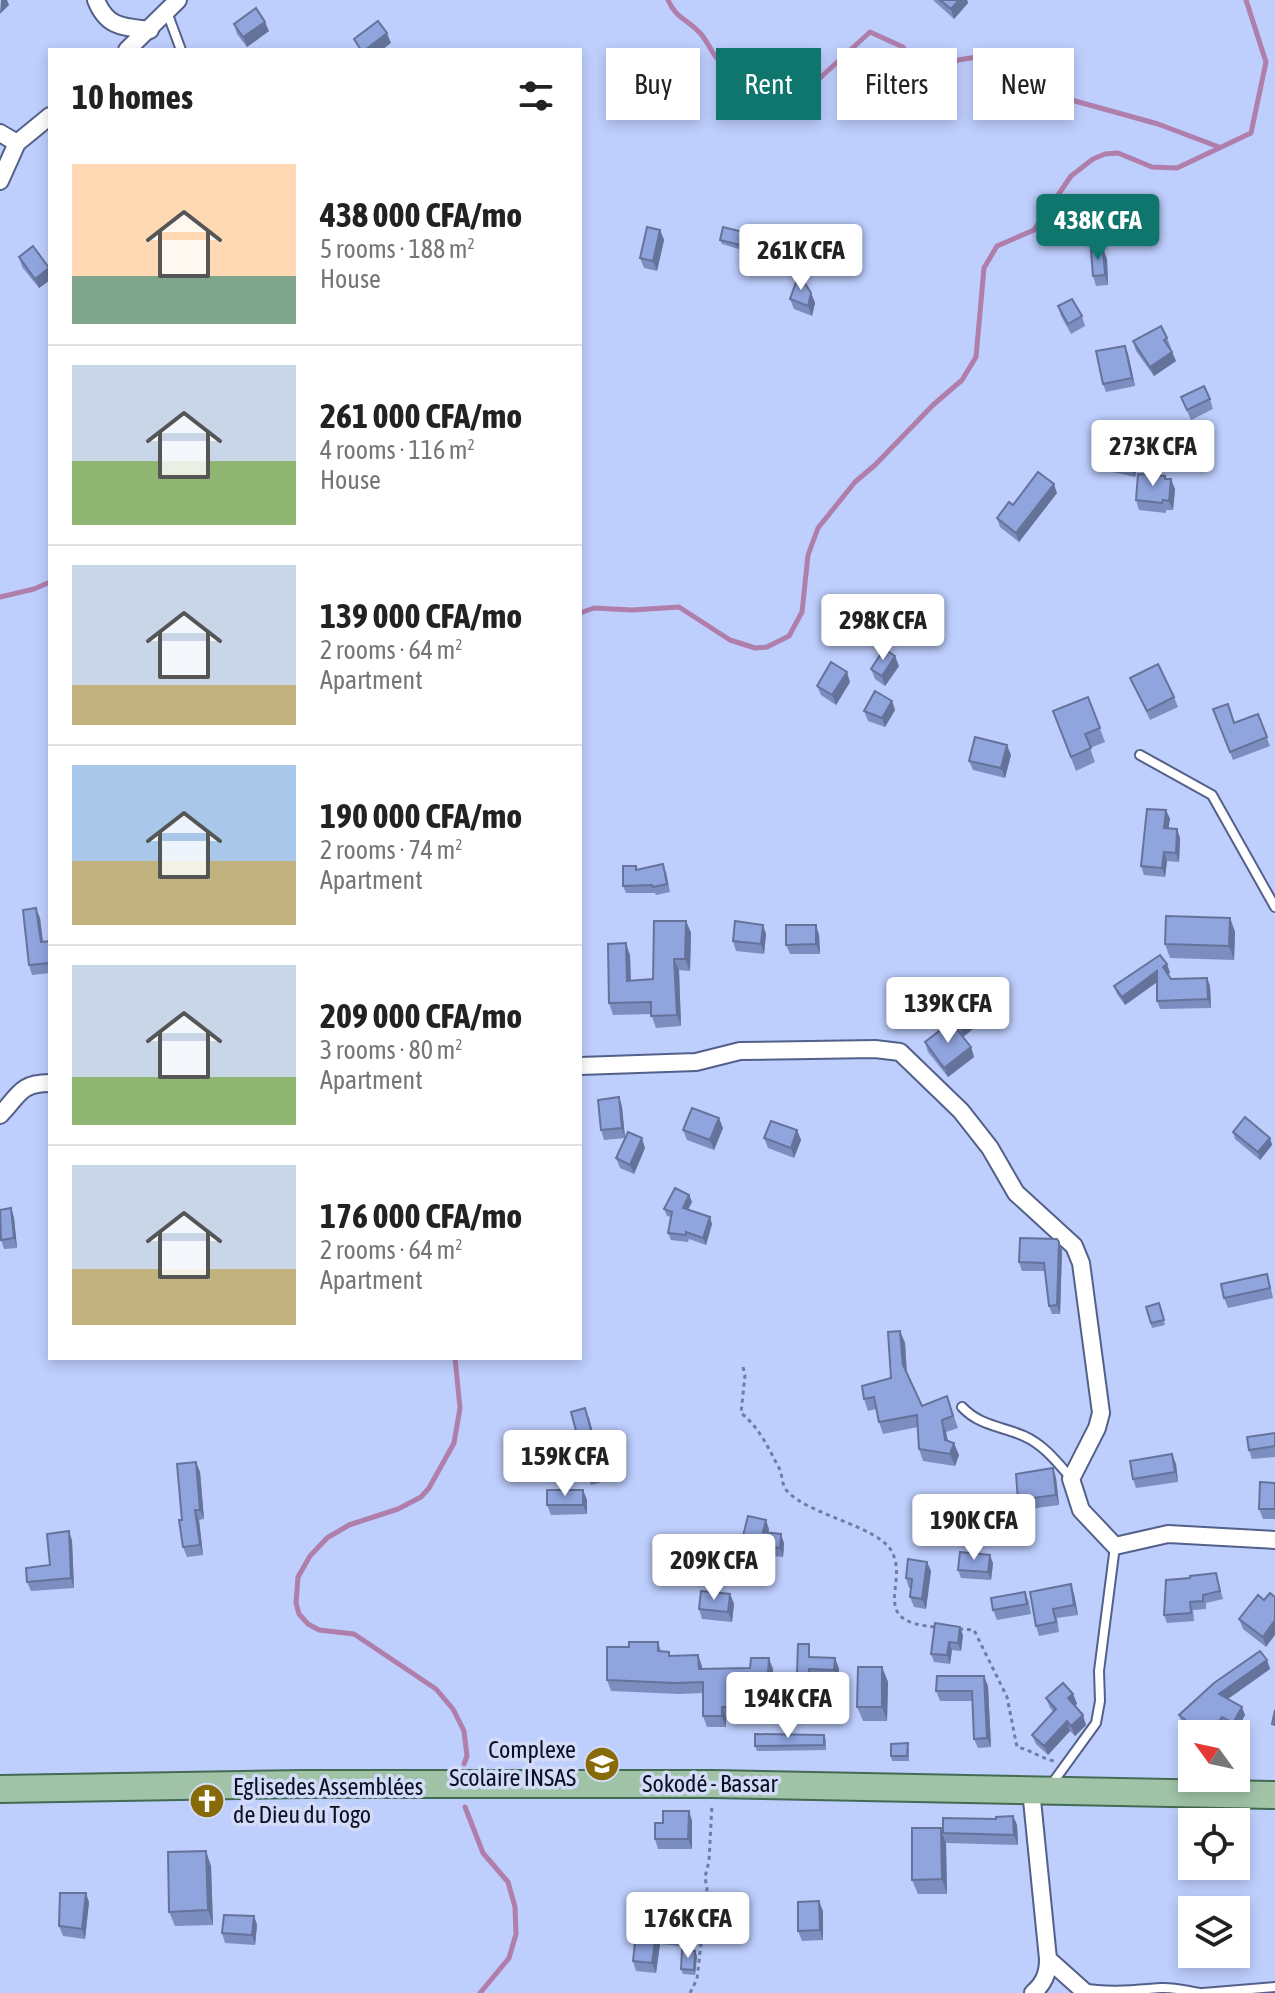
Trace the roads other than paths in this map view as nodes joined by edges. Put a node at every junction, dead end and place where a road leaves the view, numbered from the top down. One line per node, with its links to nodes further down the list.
1 (96, 0): 3 (street)
2 (173, 6): 3 (street); 5 (lane)
3 (150, 30): 4 (street)
4 (129, 48)
5 (181, 48)
6 (48, 118): 8 (street)
7 (0, 133): 8 (street)
8 (17, 143): 9 (street)
9 (0, 181)
10 (1140, 755): 11 (lane)
11 (1275, 907)
12 (582, 1066): 16 (street)
13 (48, 1083): 14 (street)
14 (0, 1115)
15 (962, 1407): 16 (lane)
16 (1071, 1479): 18 (street)
17 (1275, 1540): 18 (street)
18 (1115, 1546): 20 (lane)
19 (0, 1789): 20 (main road, Sokodé - Bassar)
20 (1039, 1790): 21 (main road, Sokodé - Bassar); 22 (street)
21 (1275, 1795)
22 (1048, 1959): 24 (street); 25 (street)
23 (1275, 1987): 26 (lane)
24 (1084, 1990): 26 (lane)
25 (1033, 1993)
26 (1201, 1993)

